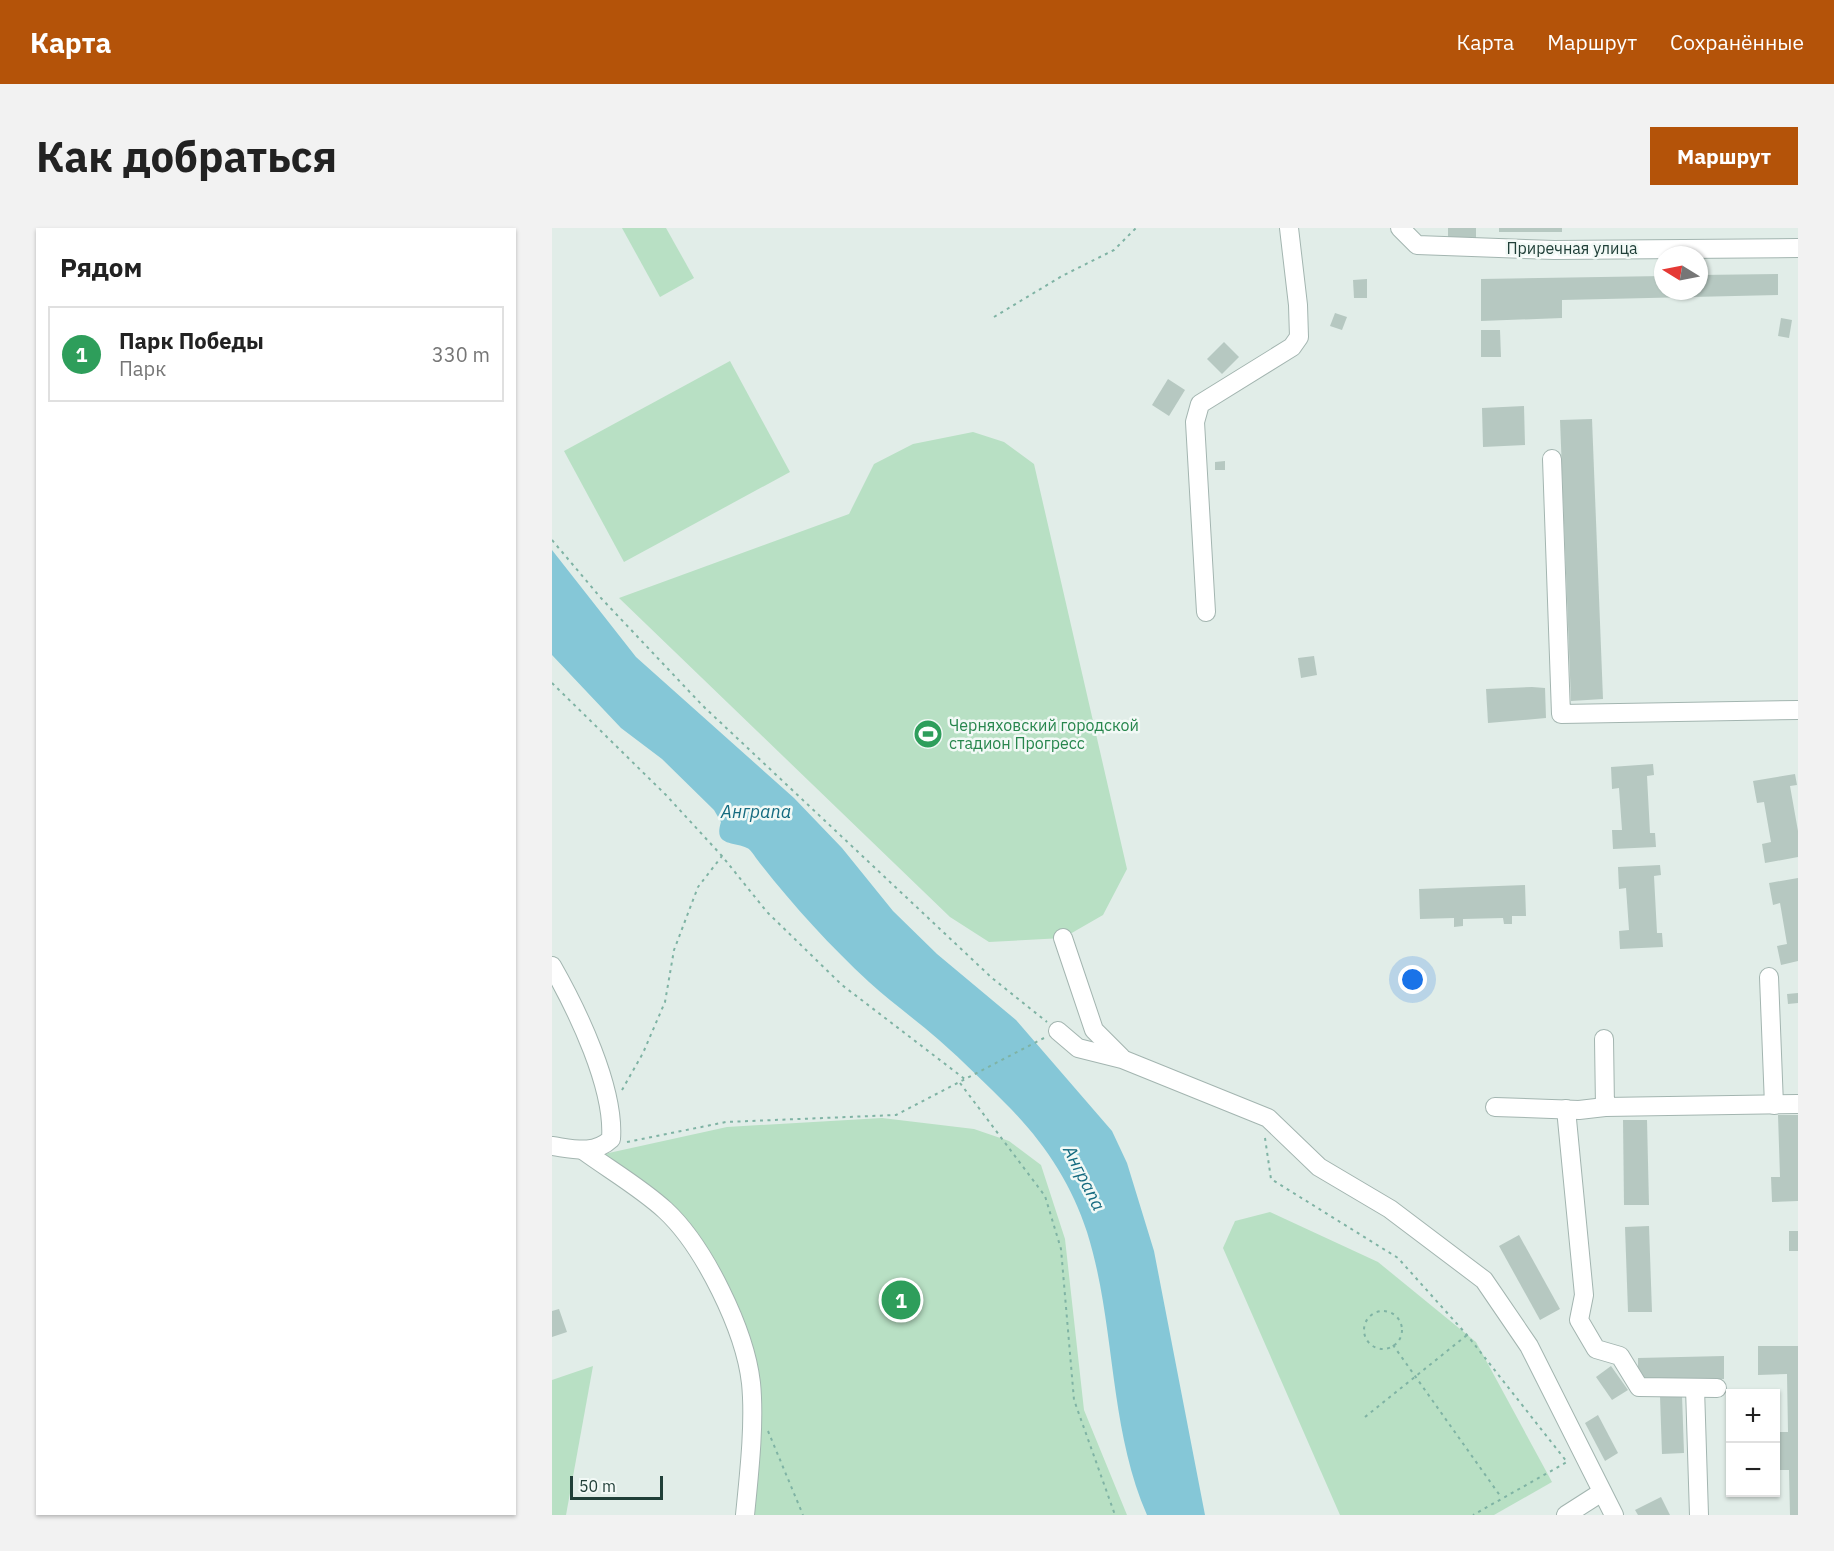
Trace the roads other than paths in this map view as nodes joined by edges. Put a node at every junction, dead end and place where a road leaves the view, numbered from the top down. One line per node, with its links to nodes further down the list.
1 (1289, 228): 5 (street)
2 (1400, 228): 3 (street, Приречная улица)
3 (1798, 248)
4 (1552, 459): 6 (street)
5 (1206, 612)
6 (1798, 710)
7 (1063, 938): 12 (street)
8 (552, 966): 19 (street)
9 (1769, 977): 14 (street)
10 (1058, 1031): 12 (street)
11 (1604, 1038): 16 (street)
12 (1122, 1059): 22 (street)
13 (1798, 1104): 14 (street)
14 (1774, 1105): 16 (street)
15 (1495, 1107): 17 (street)
16 (1605, 1107): 17 (street)
17 (1566, 1109): 20 (street)
18 (552, 1146): 19 (street)
19 (584, 1151): 23 (street)
20 (1695, 1388): 21 (street); 26 (street)
21 (1717, 1388)
22 (1602, 1492): 24 (street); 25 (street)
23 (745, 1515)
24 (1566, 1515)
25 (1614, 1515)
26 (1699, 1515)

